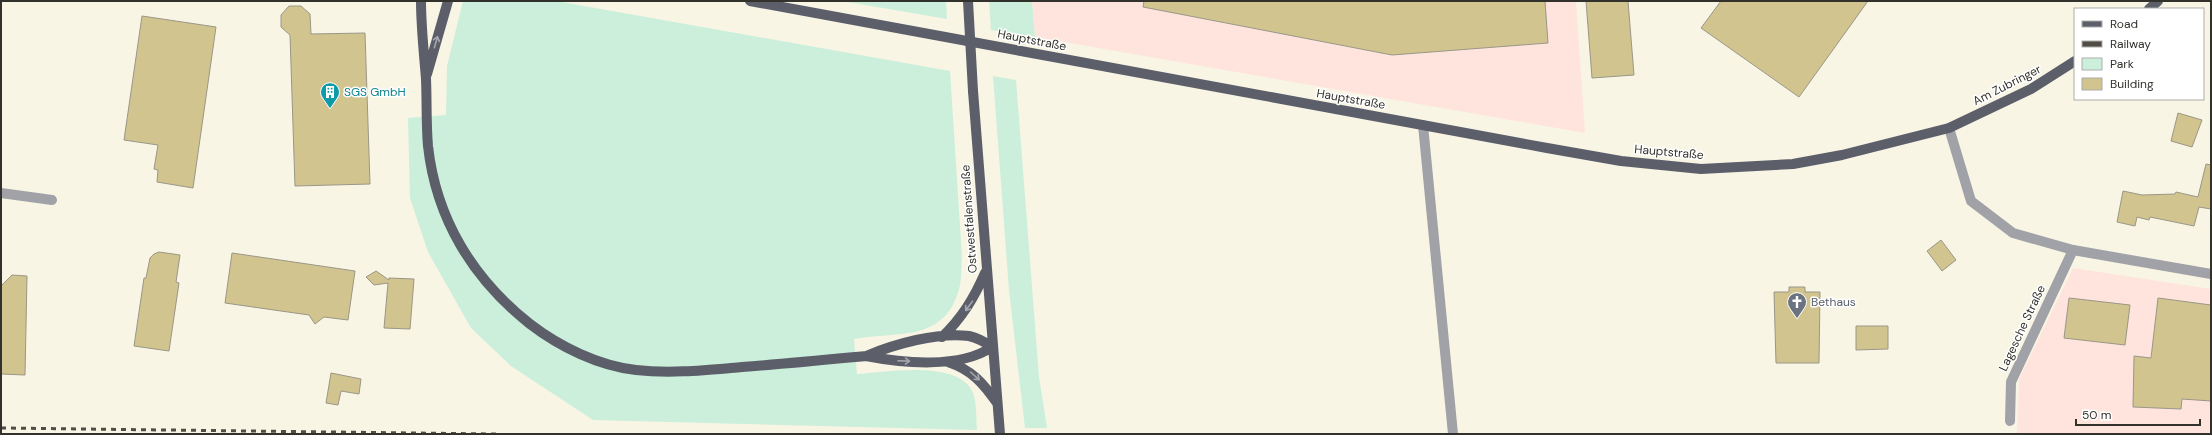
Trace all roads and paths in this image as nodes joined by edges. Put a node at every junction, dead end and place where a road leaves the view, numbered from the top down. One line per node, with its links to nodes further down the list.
1 (421, 1): 8 (main road)
2 (448, 1): 8 (main road, one-way to 2)
3 (750, 1): 9 (main road, Hauptstraße)
4 (968, 1): 14 (main road, Ostwestfalenstraße, bridge)
5 (2158, 1): 6 (main road)
6 (2150, 8)
7 (2074, 62): 10 (main road, Am Zubringer)
8 (426, 80): 18 (main road)
9 (1423, 125): 10 (main road, Hauptstraße); 23 (street)
10 (1949, 128): 13 (street)
11 (1, 193): 12 (street)
12 (52, 200)
13 (2073, 250): 15 (street); 21 (street, Lagesche Straße)
14 (986, 271): 16 (main road, one-way to 16); 17 (main road, Ostwestfalenstraße)
15 (2211, 274)
16 (942, 337): 17 (main road); 18 (main road)
17 (992, 347): 19 (main road); 20 (main road, Ostwestfalenstraße)
18 (866, 356): 19 (main road, one-way to 19)
19 (944, 361): 20 (main road, one-way to 20)
20 (998, 404): 22 (main road, Ostwestfalenstraße)
21 (2010, 421)
22 (1000, 434)
23 (1453, 434)

